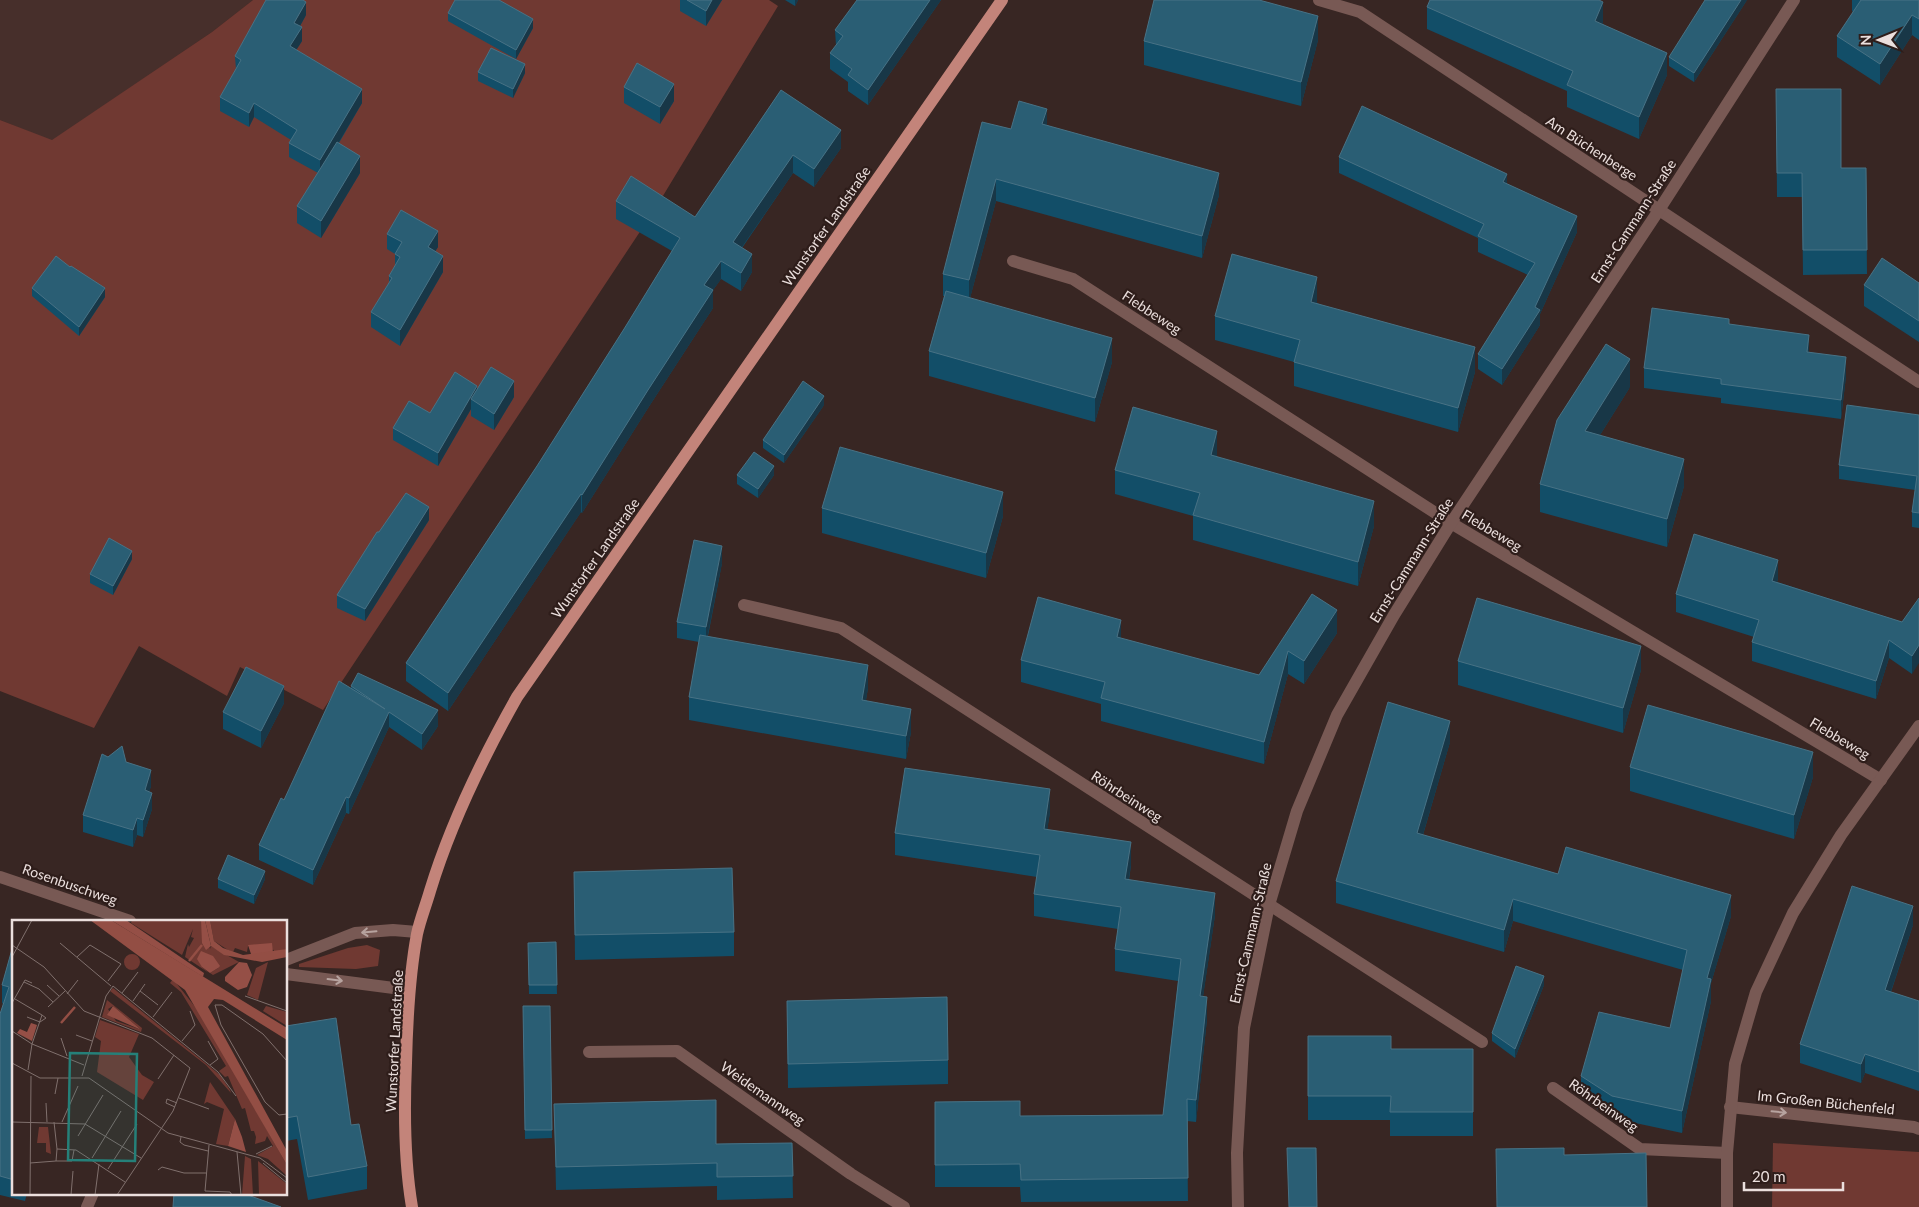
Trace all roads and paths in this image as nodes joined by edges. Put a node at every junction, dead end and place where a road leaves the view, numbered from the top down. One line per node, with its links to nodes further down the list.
1 (1002, 0): 14 (main road, Wunstorfer Landstraße)
2 (1319, 0): 4 (street, Am Büchenberge)
3 (1794, 0): 4 (street, Ernst-Cammann-Straße)
4 (1659, 210): 6 (street, Am Büchenberge); 7 (street, Ernst-Cammann-Straße)
5 (1012, 261): 7 (street, Flebbeweg)
6 (1919, 382)
7 (1451, 523): 10 (street, Flebbeweg); 12 (street, Ernst-Cammann-Straße)
8 (744, 605): 12 (street, Röhrbeinweg)
9 (1919, 726): 10 (street)
10 (1882, 780): 21 (street)
11 (0, 877): 13 (street, Rosenbuschweg)
12 (1268, 905): 18 (street, Röhrbeinweg); 28 (street, Ernst-Cammann-Straße)
13 (127, 920)
14 (417, 932): 15 (street, one-way to 15); 17 (main road, Wunstorfer Landstraße)
15 (288, 959)
16 (288, 974): 17 (street, one-way to 17)
17 (408, 990): 26 (main road, Wunstorfer Landstraße)
18 (1482, 1042)
19 (590, 1052): 27 (street, Weidemannweg)
20 (1553, 1088): 23 (street, Röhrbeinweg)
21 (1730, 1107): 22 (street, Im Großen Büchenfeld, one-way to 22); 23 (street)
22 (1919, 1129)
23 (1727, 1153): 29 (street)
24 (93, 1194): 25 (street)
25 (87, 1207)
26 (412, 1207)
27 (904, 1207)
28 (1238, 1207)
29 (1727, 1207)

